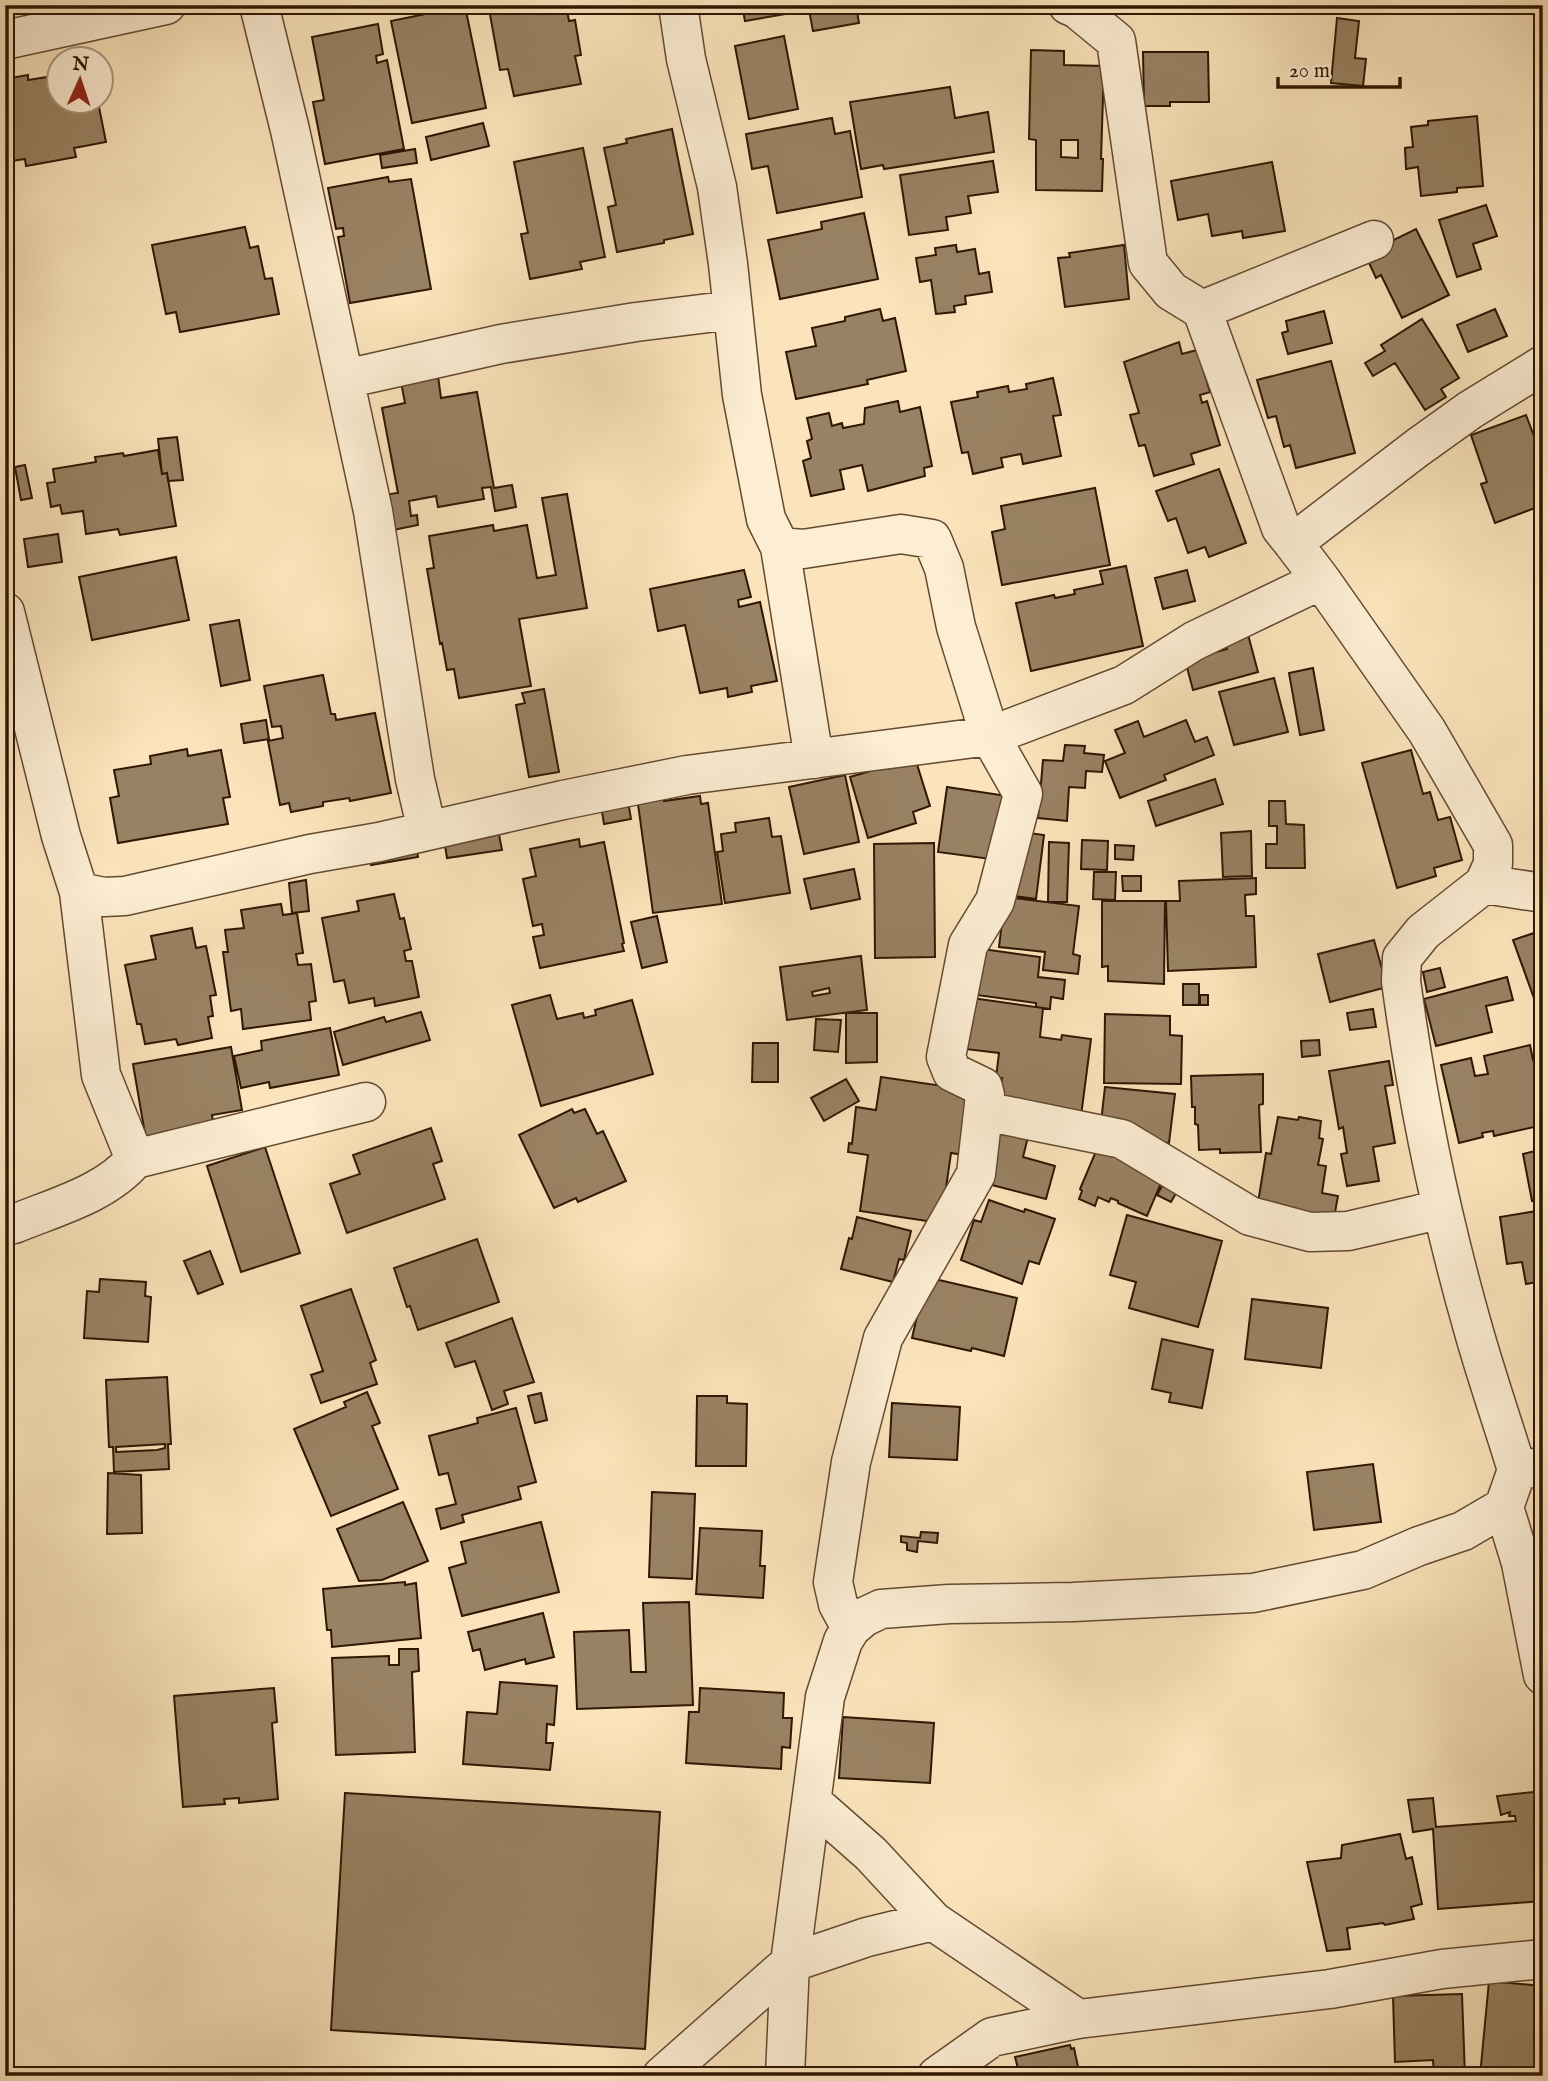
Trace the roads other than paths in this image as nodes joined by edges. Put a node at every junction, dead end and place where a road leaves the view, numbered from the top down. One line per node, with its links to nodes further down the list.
1 (166, 5): 5 (street)
2 (259, 5): 10 (street)
3 (678, 5): 7 (street)
4 (1068, 5): 8 (street)
5 (5, 40)
6 (1374, 240): 8 (street)
7 (733, 310): 10 (street); 12 (street)
8 (1202, 310): 11 (street)
9 (1543, 365): 11 (street)
10 (345, 379): 17 (street)
11 (1293, 543): 13 (street)
12 (779, 547): 15 (street); 16 (street)
13 (1321, 580): 15 (street); 18 (street)
14 (5, 612): 19 (street)
15 (990, 736): 16 (street); 22 (street)
16 (814, 758): 17 (street)
17 (427, 830): 19 (street)
18 (1484, 884): 20 (street); 24 (street)
19 (79, 892): 23 (street)
20 (1543, 893)
21 (366, 1102): 23 (street)
22 (984, 1111): 24 (street); 28 (street)
23 (135, 1159): 25 (street)
24 (1441, 1206): 26 (street)
25 (5, 1225)
26 (1530, 1469): 27 (street)
27 (1504, 1507): 28 (street); 29 (street)
28 (851, 1628): 30 (street)
29 (1543, 1675)
30 (813, 1802): 31 (street); 33 (street)
31 (933, 1921): 33 (street); 34 (street)
32 (1543, 1959): 34 (street)
33 (790, 1963): 35 (street); 36 (street)
34 (1078, 2019): 37 (street)
35 (662, 2076)
36 (785, 2076)
37 (937, 2076)

